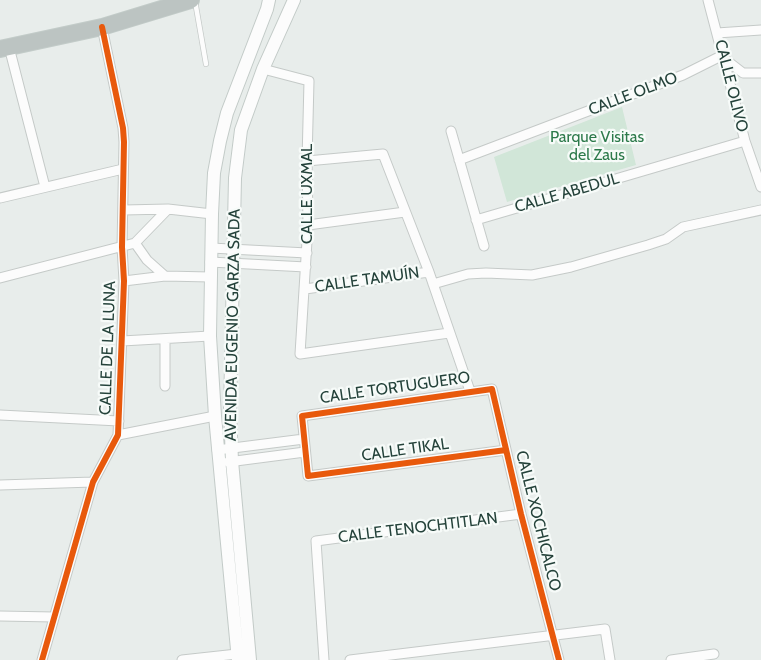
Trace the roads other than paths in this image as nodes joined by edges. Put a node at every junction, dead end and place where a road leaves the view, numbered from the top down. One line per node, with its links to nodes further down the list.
1 (191, 0): 6 (highway)
2 (195, 0): 11 (lane)
3 (269, 0): 26 (main road, AVENIDA EUGENIO GARZA SADA)
4 (294, 0): 12 (main road, AVENIDA EUGENIO GARZA SADA)
5 (708, 0): 8 (street, CALLE OLIVO)
6 (102, 26): 9 (highway); 18 (street, CALLE DE LA LUNA)
7 (761, 30): 8 (street)
8 (717, 33): 10 (street, CALLE OLIVO)
9 (4, 48): 20 (street)
10 (721, 56): 13 (street); 15 (street, CALLE OLIVO); 16 (street, CALLE OLMO)
11 (206, 64)
12 (262, 69): 17 (street, CALLE UXMAL); 33 (main road, AVENIDA EUGENIO GARZA SADA)
13 (761, 73)
14 (451, 131): 16 (street)
15 (744, 141): 19 (street, CALLE OLIVO); 27 (street, CALLE ABEDUL)
16 (459, 160): 27 (street)
17 (307, 161): 25 (street); 28 (street, CALLE UXMAL)
18 (123, 169): 20 (street); 23 (street, CALLE DE LA LUNA)
19 (761, 187)
20 (45, 188): 21 (street)
21 (0, 198)
22 (168, 209): 23 (street); 26 (street); 29 (street)
23 (124, 210): 31 (street, CALLE DE LA LUNA)
24 (761, 210): 43 (street)
25 (405, 212): 28 (street); 38 (street)
26 (212, 214): 32 (main road, AVENIDA EUGENIO GARZA SADA)
27 (476, 220): 30 (street)
28 (308, 225): 34 (street, CALLE UXMAL)
29 (135, 243): 31 (street); 39 (street)
30 (484, 246)
31 (122, 247): 41 (street); 42 (street, CALLE DE LA LUNA)
32 (211, 248): 33 (street); 35 (main road, AVENIDA EUGENIO GARZA SADA)
33 (233, 250): 34 (street); 36 (main road, AVENIDA EUGENIO GARZA SADA)
34 (307, 253): 37 (street, CALLE UXMAL)
35 (210, 262): 36 (street); 40 (main road, AVENIDA EUGENIO GARZA SADA)
36 (233, 264): 37 (street); 57 (main road, AVENIDA EUGENIO GARZA SADA)
37 (306, 267): 44 (street, CALLE UXMAL)
38 (428, 272): 43 (street); 44 (street, CALLE TAMUÍN)
39 (165, 276): 40 (street); 42 (street)
40 (210, 277): 46 (main road, AVENIDA EUGENIO GARZA SADA)
41 (0, 278)
42 (124, 280): 48 (street, CALLE DE LA LUNA)
43 (433, 284): 45 (street)
44 (305, 289): 45 (street, CALLE UXMAL)
45 (449, 333): 51 (street)
46 (210, 336): 47 (street); 53 (main road, AVENIDA EUGENIO GARZA SADA)
47 (165, 339): 48 (street); 49 (street)
48 (122, 341): 54 (street, CALLE DE LA LUNA)
49 (165, 386)
50 (492, 389): 51 (street, CALLE TORTUGUERO); 59 (street, CALLE XOCHICALCO)
51 (470, 391): 56 (street, CALLE TORTUGUERO)
52 (0, 416): 54 (street)
53 (215, 416): 55 (street); 58 (main road, AVENIDA EUGENIO GARZA SADA)
54 (119, 421): 55 (street, CALLE DE LA LUNA)
55 (118, 435): 63 (street, CALLE DE LA LUNA)
56 (304, 439): 57 (street); 60 (street)
57 (232, 448): 58 (street); 61 (main road, AVENIDA EUGENIO GARZA SADA)
58 (217, 450): 62 (main road, AVENIDA EUGENIO GARZA SADA)
59 (506, 450): 60 (street, CALLE TIKAL); 65 (street, CALLE XOCHICALCO)
60 (305, 452): 61 (street)
61 (232, 461): 62 (street); 73 (main road, AVENIDA EUGENIO GARZA SADA)
62 (218, 463): 70 (main road, AVENIDA EUGENIO GARZA SADA)
63 (93, 482): 64 (street); 67 (street, CALLE DE LA LUNA)
64 (0, 485)
65 (521, 514): 68 (street, CALLE XOCHICALCO); 74 (street, CALLE TENOCHTITLAN)
66 (0, 616): 67 (street)
67 (54, 617): 71 (street, CALLE DE LA LUNA)
68 (552, 635): 75 (street); 76 (street, CALLE XOCHICALCO); 77 (street)
69 (714, 654): 78 (street)
70 (237, 657): 72 (street)
71 (42, 660)
72 (182, 660)
73 (250, 660)
74 (324, 660)
75 (350, 660)
76 (559, 660)
77 (610, 660)
78 (671, 660)

